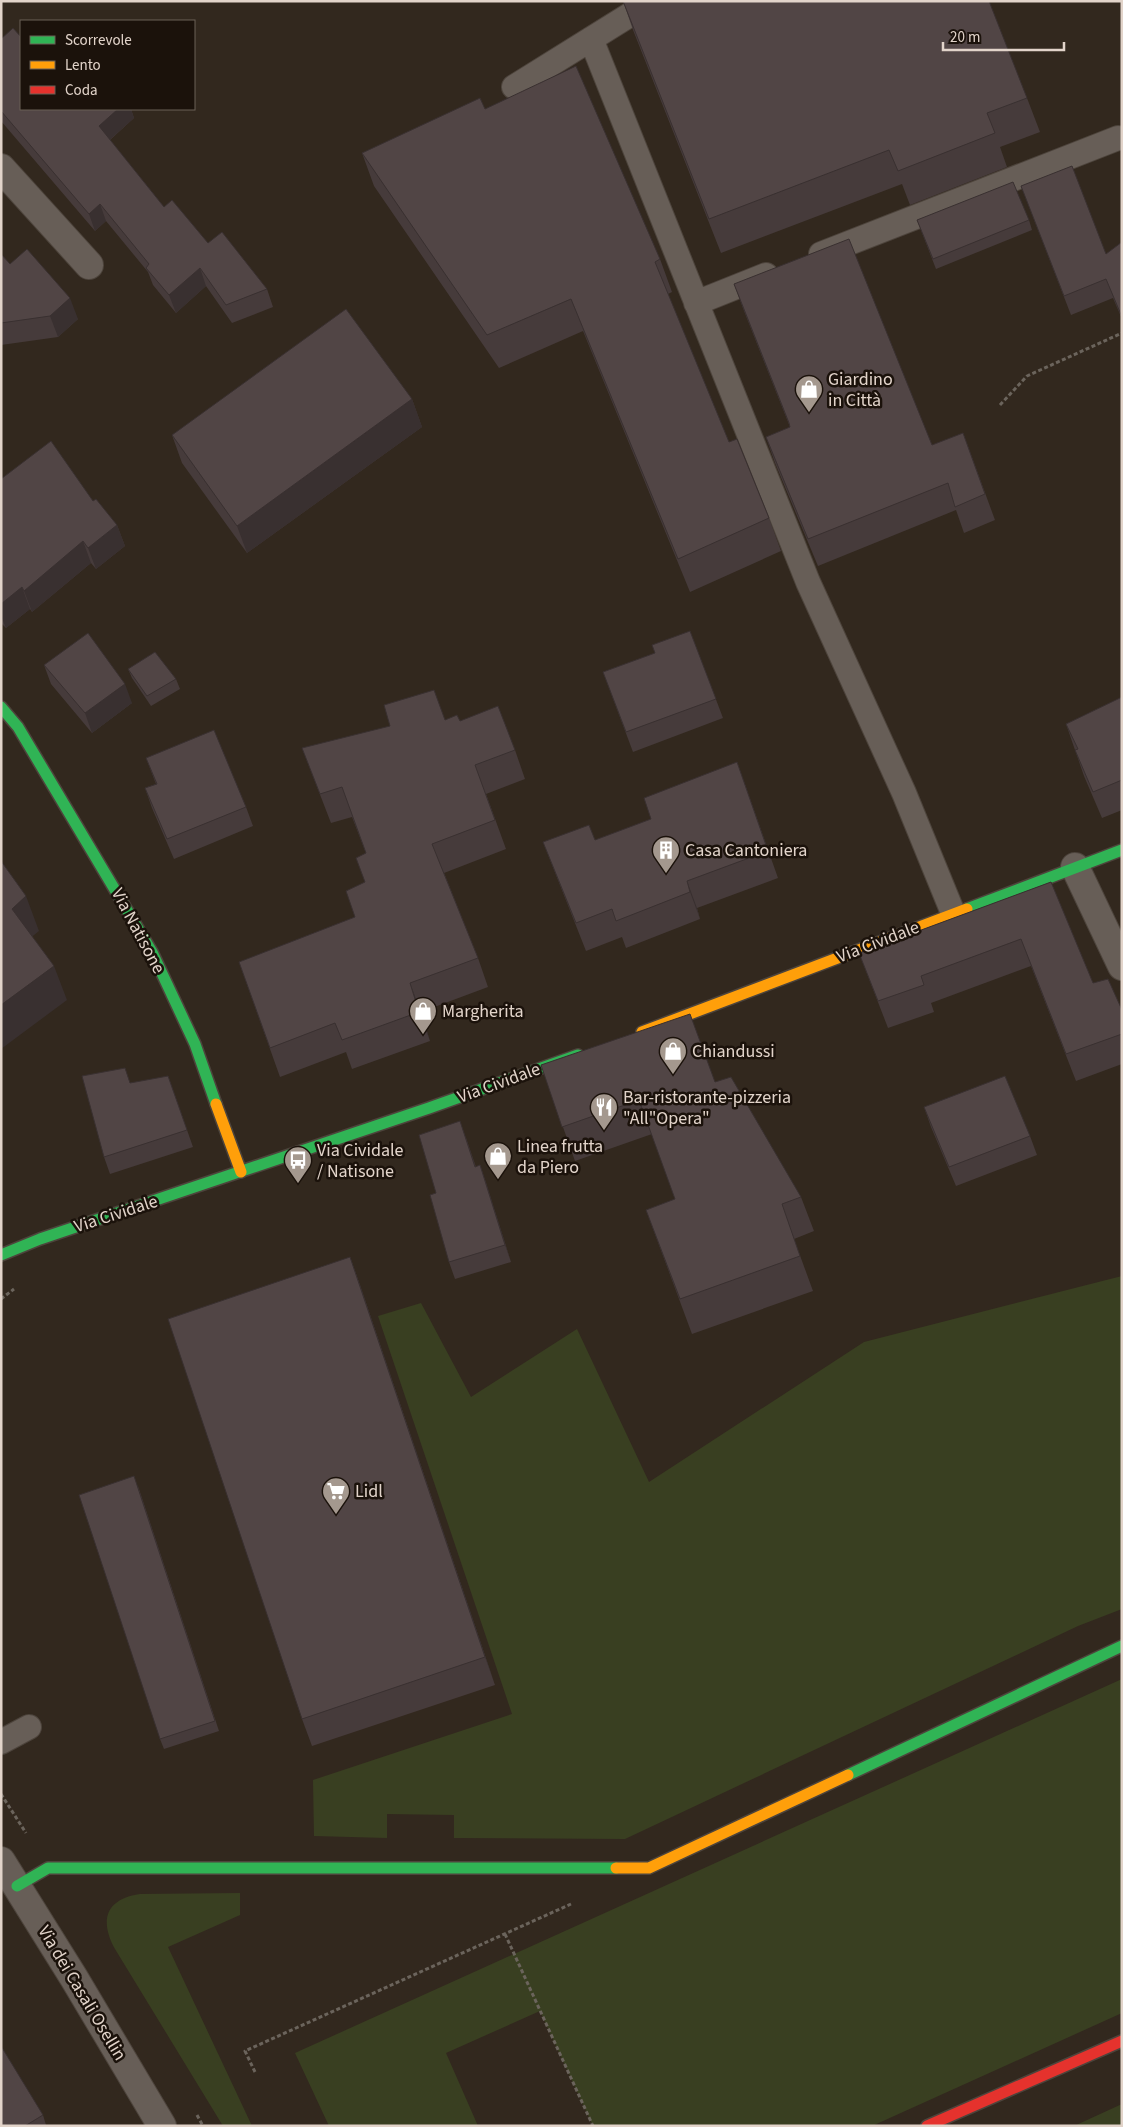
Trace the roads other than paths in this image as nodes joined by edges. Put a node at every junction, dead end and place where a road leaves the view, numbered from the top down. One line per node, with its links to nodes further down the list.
1 (652, 1): 2 (lane)
2 (591, 40): 3 (lane); 7 (lane)
3 (514, 87)
4 (1118, 138): 7 (lane)
5 (1, 168): 6 (street)
6 (89, 265)
7 (696, 303): 11 (lane)
8 (1, 707): 15 (street, Via Natisone)
9 (1122, 850): 10 (street, Via Cividale)
10 (1075, 867): 11 (street, Via Cividale); 12 (street)
11 (953, 913): 13 (street, Via Cividale)
12 (1122, 966)
13 (635, 1034)
14 (586, 1052): 15 (street, Via Cividale)
15 (241, 1172): 16 (street, Via Cividale)
16 (40, 1240): 17 (street, Via Cividale); 18 (street, Via Cividale)
17 (1, 1255)
18 (12, 1264)
19 (1122, 1646): 23 (street)
20 (29, 1727): 21 (lane)
21 (1, 1742)
22 (1, 1861): 23 (street, Via dei Casali Osellin)
23 (17, 1886): 25 (street, Via dei Casali Osellin)
24 (1122, 2041): 26 (street)
25 (162, 2126)
26 (926, 2126)

